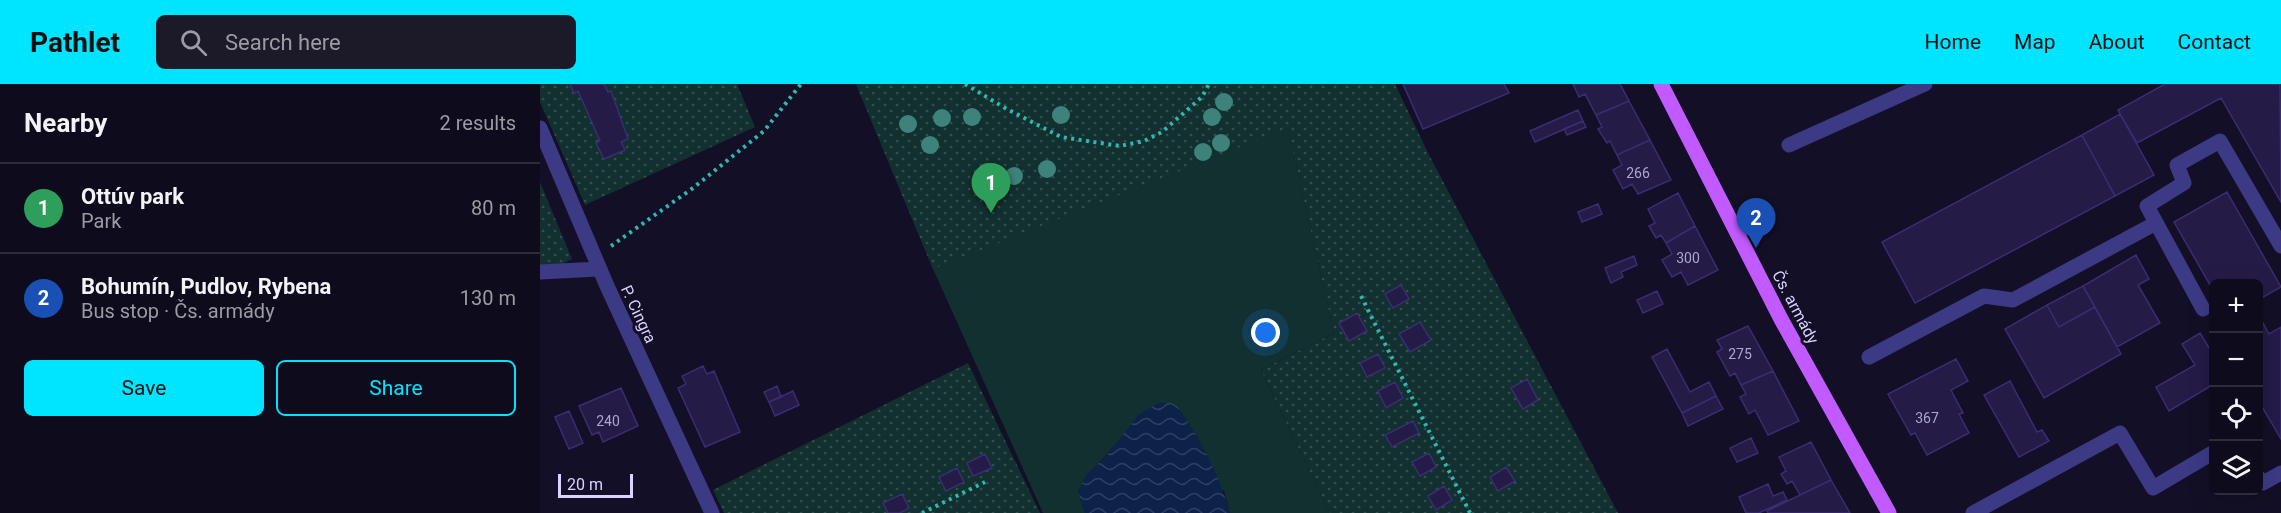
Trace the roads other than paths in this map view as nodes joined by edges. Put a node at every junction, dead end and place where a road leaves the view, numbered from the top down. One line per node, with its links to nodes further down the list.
1 (1661, 84): 15 (main road, Čs. armády)
2 (1924, 84): 4 (street)
3 (540, 128): 7 (street, P. Cingra)
4 (1789, 145)
5 (2156, 223): 6 (street); 9 (street); 10 (street)
6 (2281, 246)
7 (597, 264): 8 (street); 14 (street, P. Cingra)
8 (540, 272)
9 (2204, 309)
10 (1869, 357)
11 (2209, 455): 16 (street)
12 (2281, 473): 13 (street)
13 (2263, 483)
14 (712, 513)
15 (1889, 513)
16 (1974, 513)

